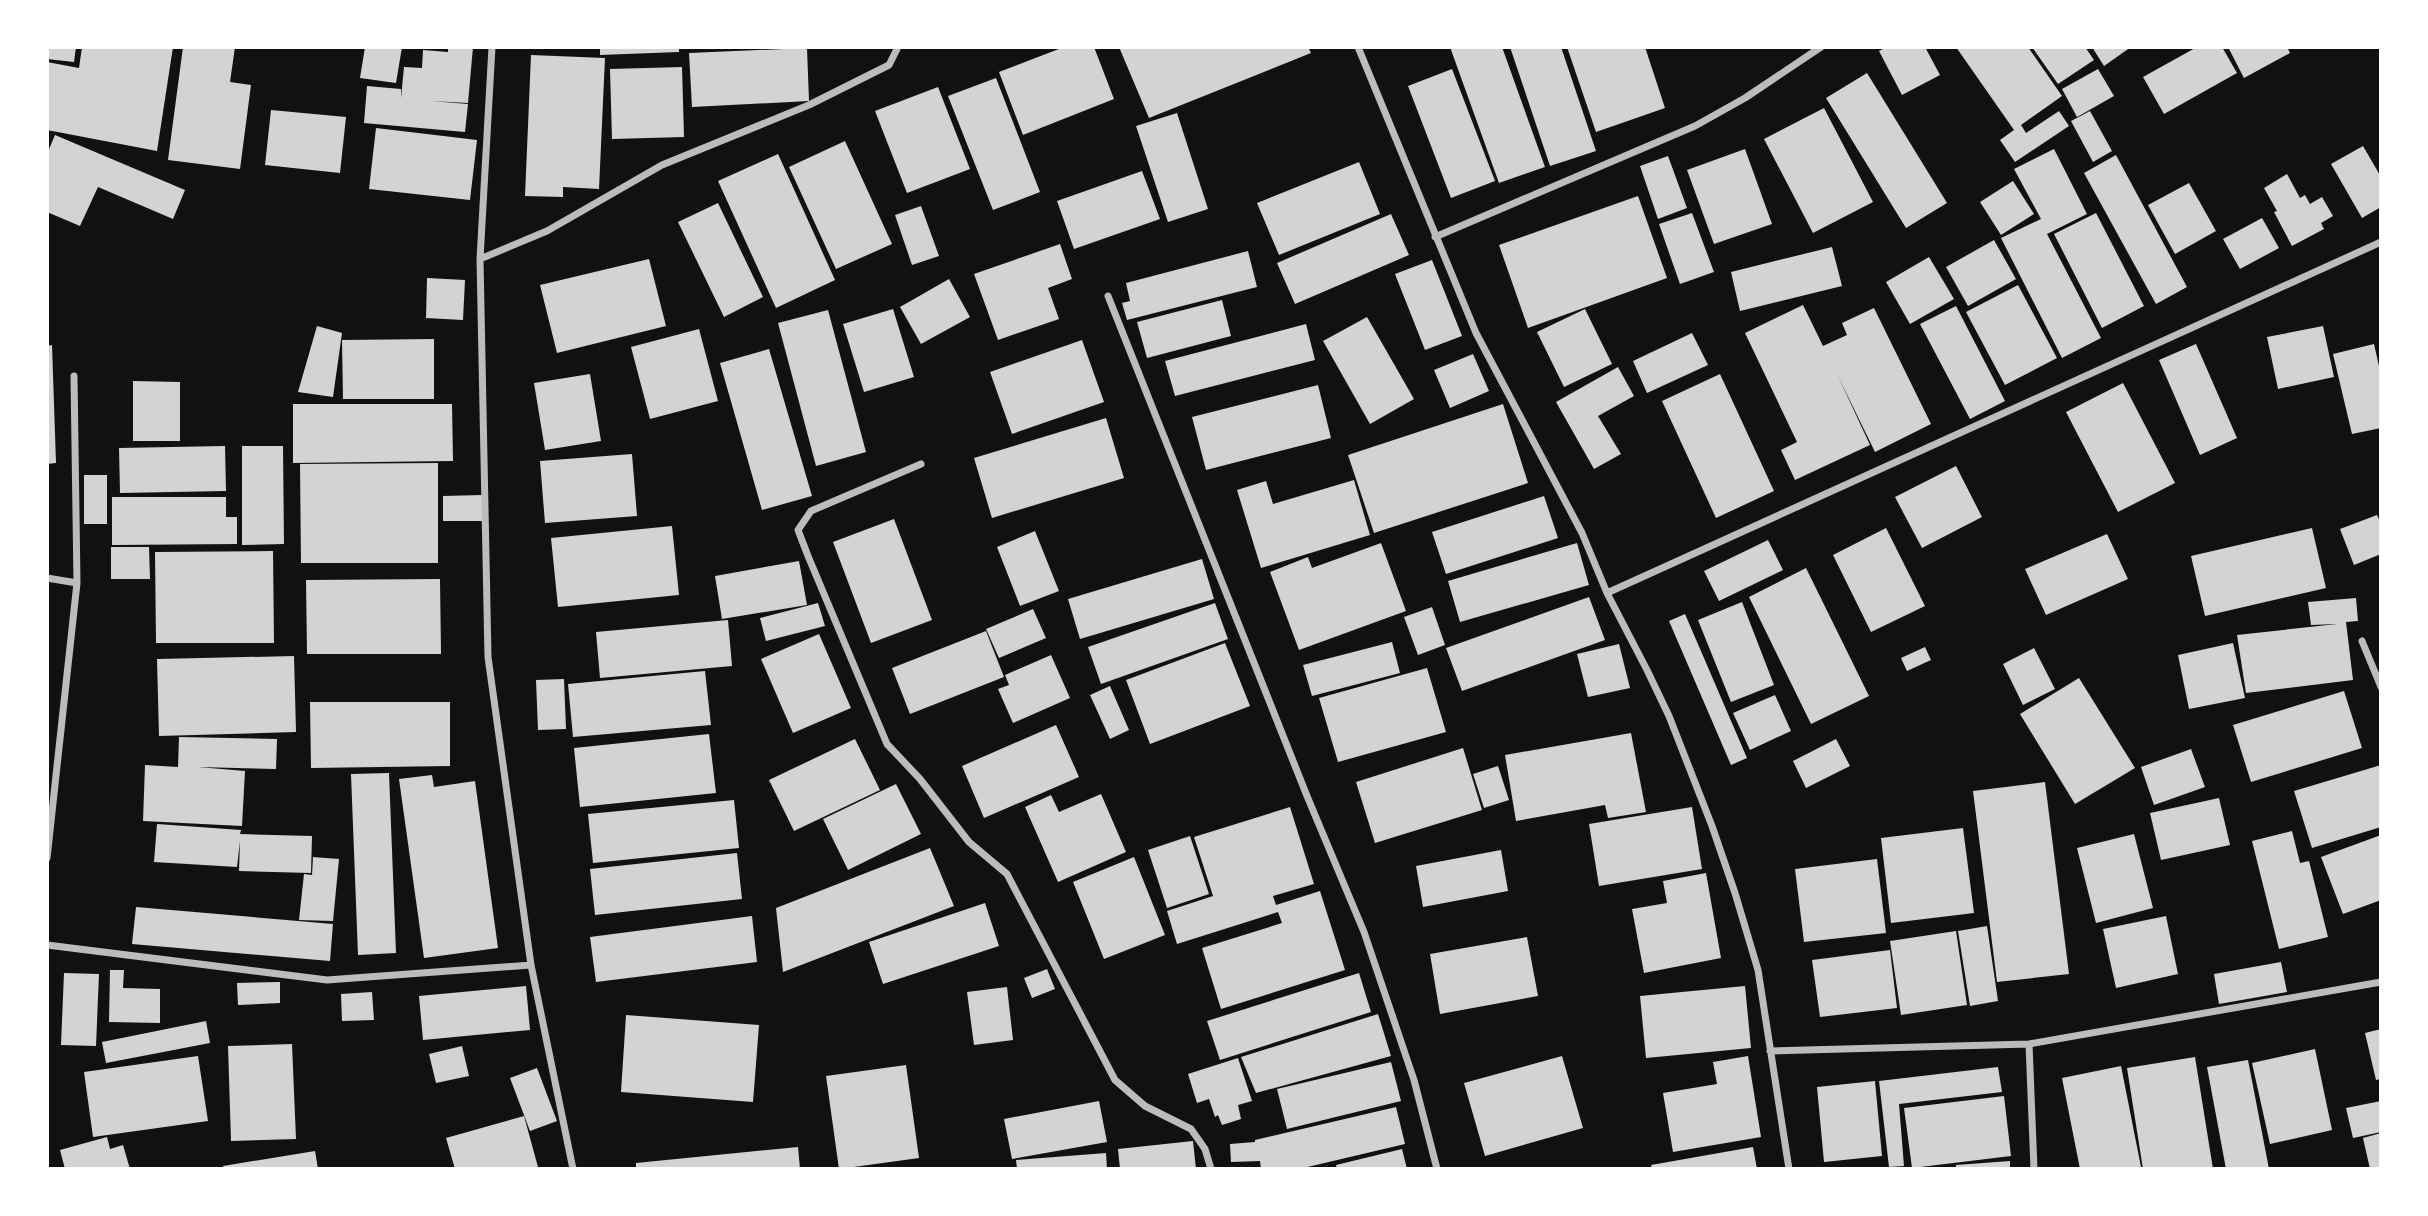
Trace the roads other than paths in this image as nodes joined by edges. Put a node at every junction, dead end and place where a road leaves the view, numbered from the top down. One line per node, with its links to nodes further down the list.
1 (492, 47): 7 (street)
2 (898, 47): 7 (street)
3 (1358, 47): 5 (street)
4 (1822, 47): 5 (street)
5 (1435, 237): 13 (street)
6 (2381, 242): 13 (street)
7 (480, 259): 18 (street)
8 (1108, 296): 24 (street)
9 (74, 376): 12 (street)
10 (921, 464): 23 (street)
11 (47, 578): 12 (street)
12 (77, 583): 16 (street)
13 (1606, 593): 21 (street)
14 (2362, 641): 15 (street)
15 (2381, 687)
16 (47, 858)
17 (47, 945): 18 (street)
18 (531, 965): 22 (street)
19 (2381, 982): 20 (street)
20 (2029, 1044): 21 (street); 26 (street)
21 (1770, 1051): 25 (street)
22 (573, 1169)
23 (1211, 1169)
24 (1437, 1169)
25 (1788, 1169)
26 (2034, 1169)

